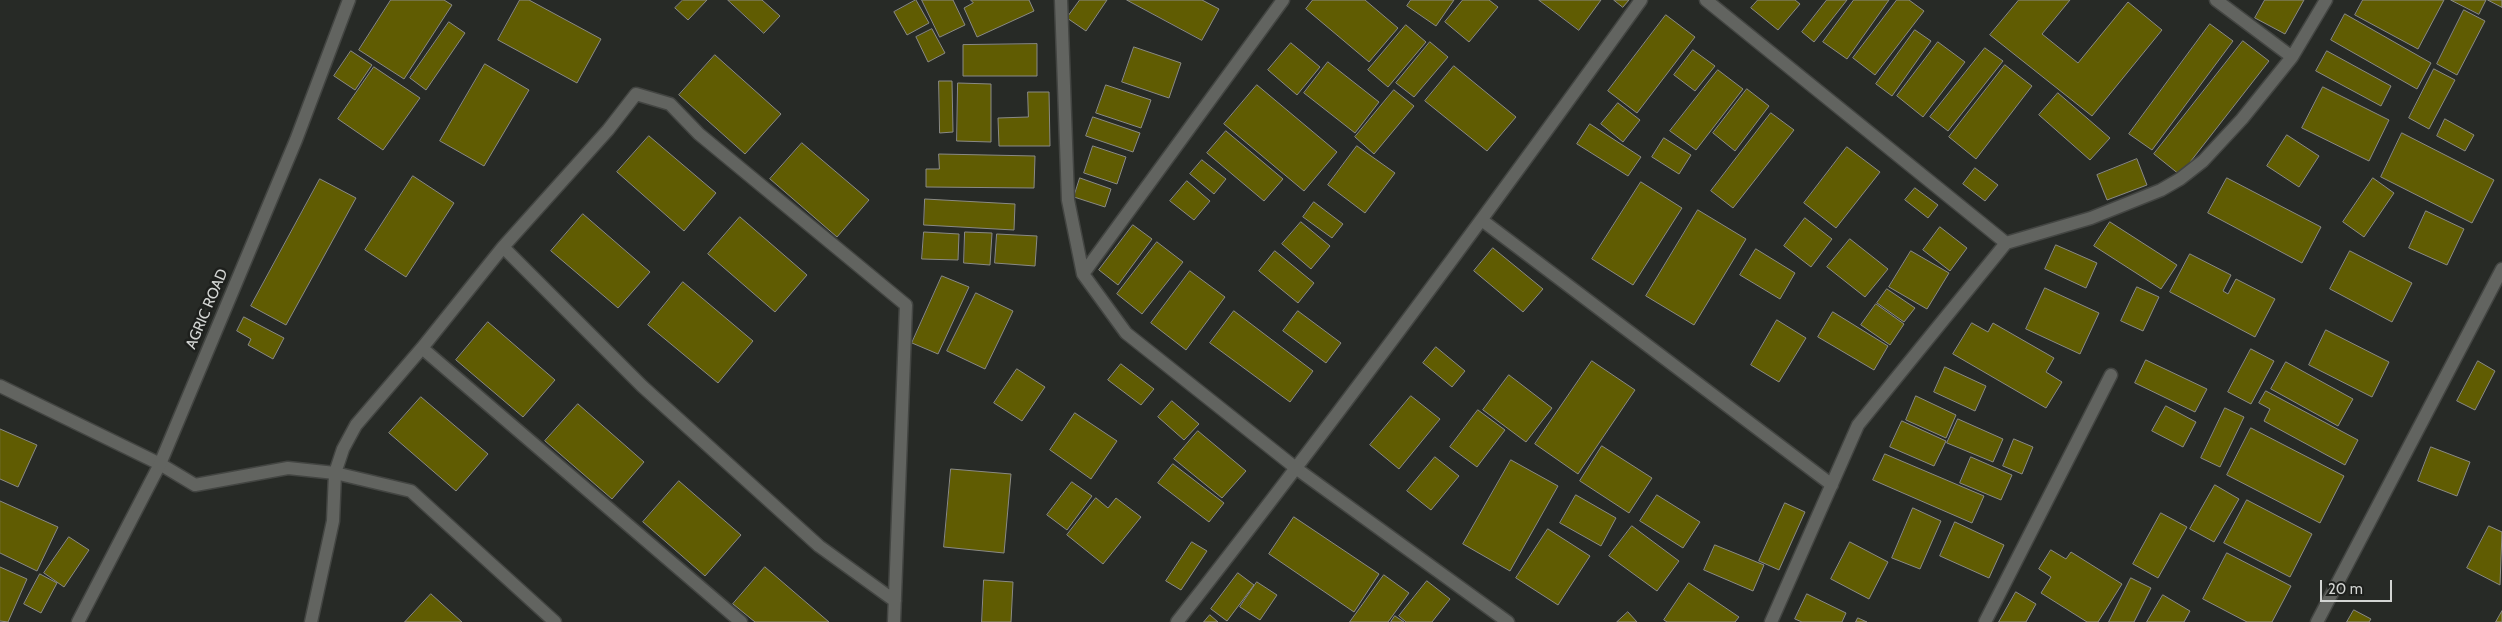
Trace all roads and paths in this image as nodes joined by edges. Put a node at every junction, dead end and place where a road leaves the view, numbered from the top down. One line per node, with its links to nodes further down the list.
1 (348, 0): 17 (street, AGRIC ROAD)
2 (1061, 0): 13 (street)
3 (1283, 0): 13 (street)
4 (1641, 0): 9 (street)
5 (1706, 0): 10 (street)
6 (2216, 0): 8 (street)
7 (2326, 0): 8 (street)
8 (2292, 57): 10 (street)
9 (1482, 221): 18 (street); 20 (street)
10 (2006, 243): 20 (street)
11 (503, 247): 14 (street); 21 (street); 21 (street)
12 (2502, 269): 31 (street)
13 (1082, 274): 18 (street)
14 (422, 348): 19 (street); 25 (street)
15 (2111, 375): 30 (street)
16 (0, 386): 17 (street)
17 (160, 464): 19 (street); 22 (street, AGRIC ROAD)
18 (1297, 469): 27 (street); 28 (street)
19 (336, 473): 23 (street); 24 (street)
20 (1832, 485): 29 (street)
21 (895, 601): 26 (street)
22 (78, 622)
23 (311, 622)
24 (555, 622)
25 (741, 622)
26 (894, 622)
27 (1177, 622)
28 (1508, 622)
29 (1771, 622)
30 (1985, 622)
31 (2317, 622)

